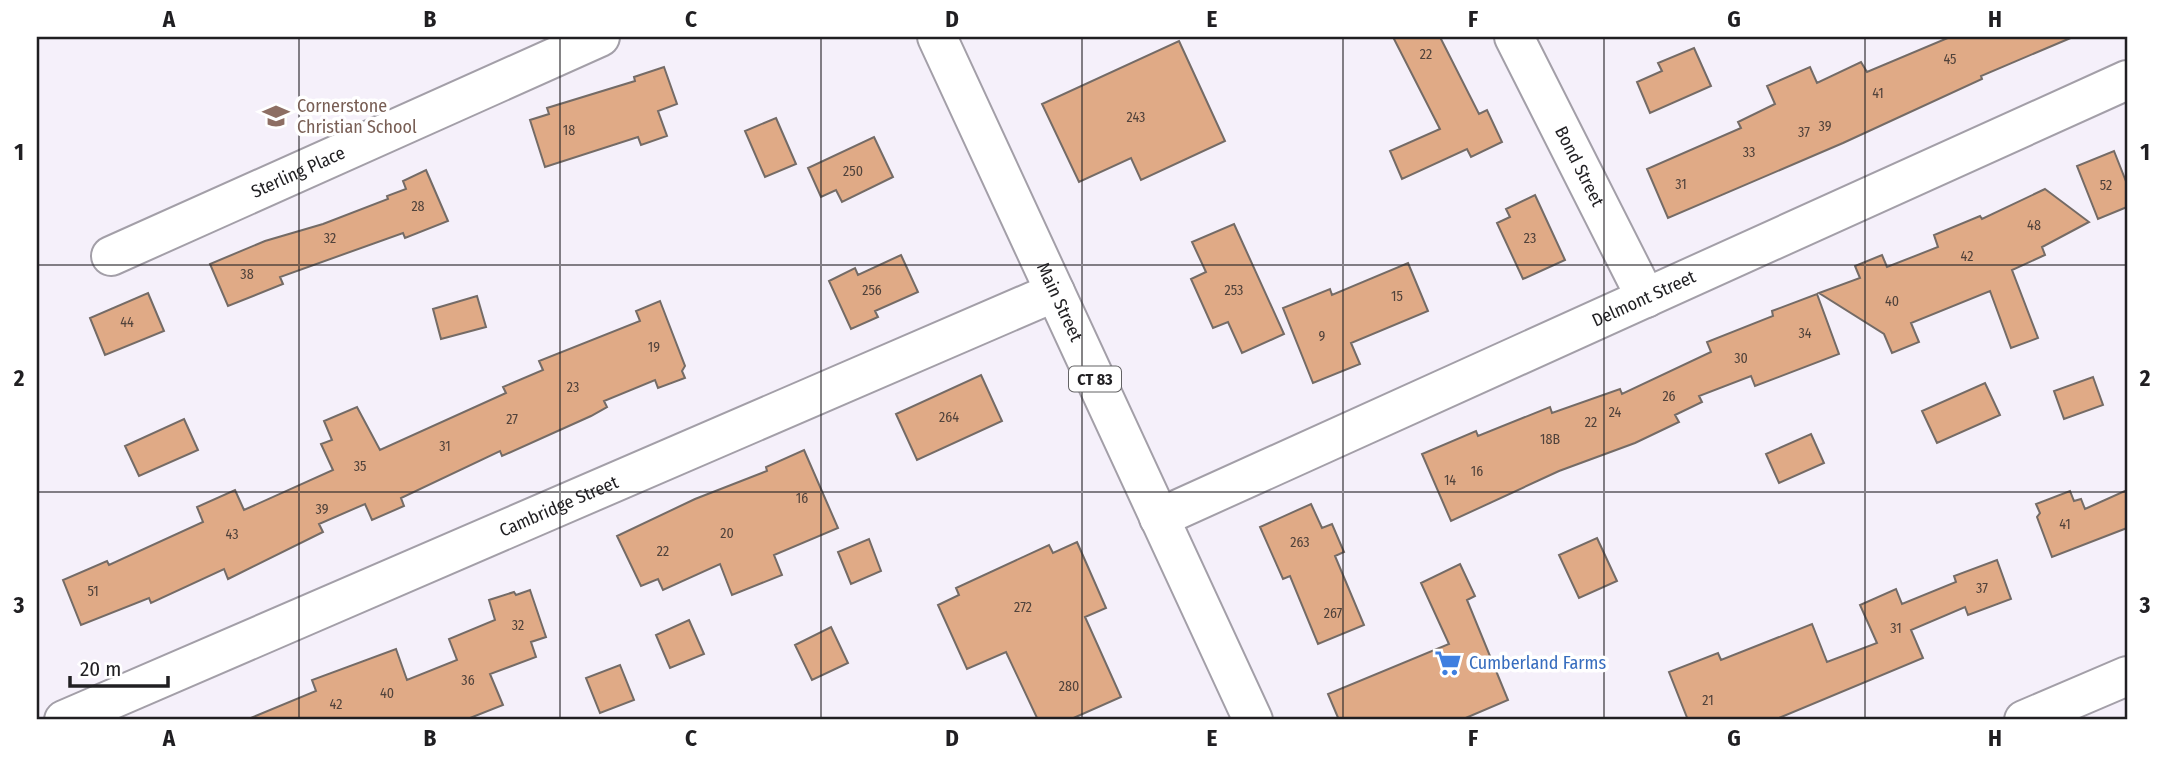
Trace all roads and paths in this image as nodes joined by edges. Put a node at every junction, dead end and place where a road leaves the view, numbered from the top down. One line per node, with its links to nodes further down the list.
1 (600, 37): 5 (street, Sterling Place)
2 (937, 37): 6 (street, Main Street / CT 83)
3 (1514, 37): 7 (street, Bond Street)
4 (2127, 80): 7 (street, Delmont Street)
5 (111, 256)
6 (1055, 292): 8 (street, Main Street / CT 83); 10 (street, Cambridge Street)
7 (1646, 298): 8 (street, Delmont Street)
8 (1159, 518): 11 (street, Main Street / CT 83)
9 (2127, 676): 12 (street)
10 (64, 720)
11 (1253, 720)
12 (2024, 720)

